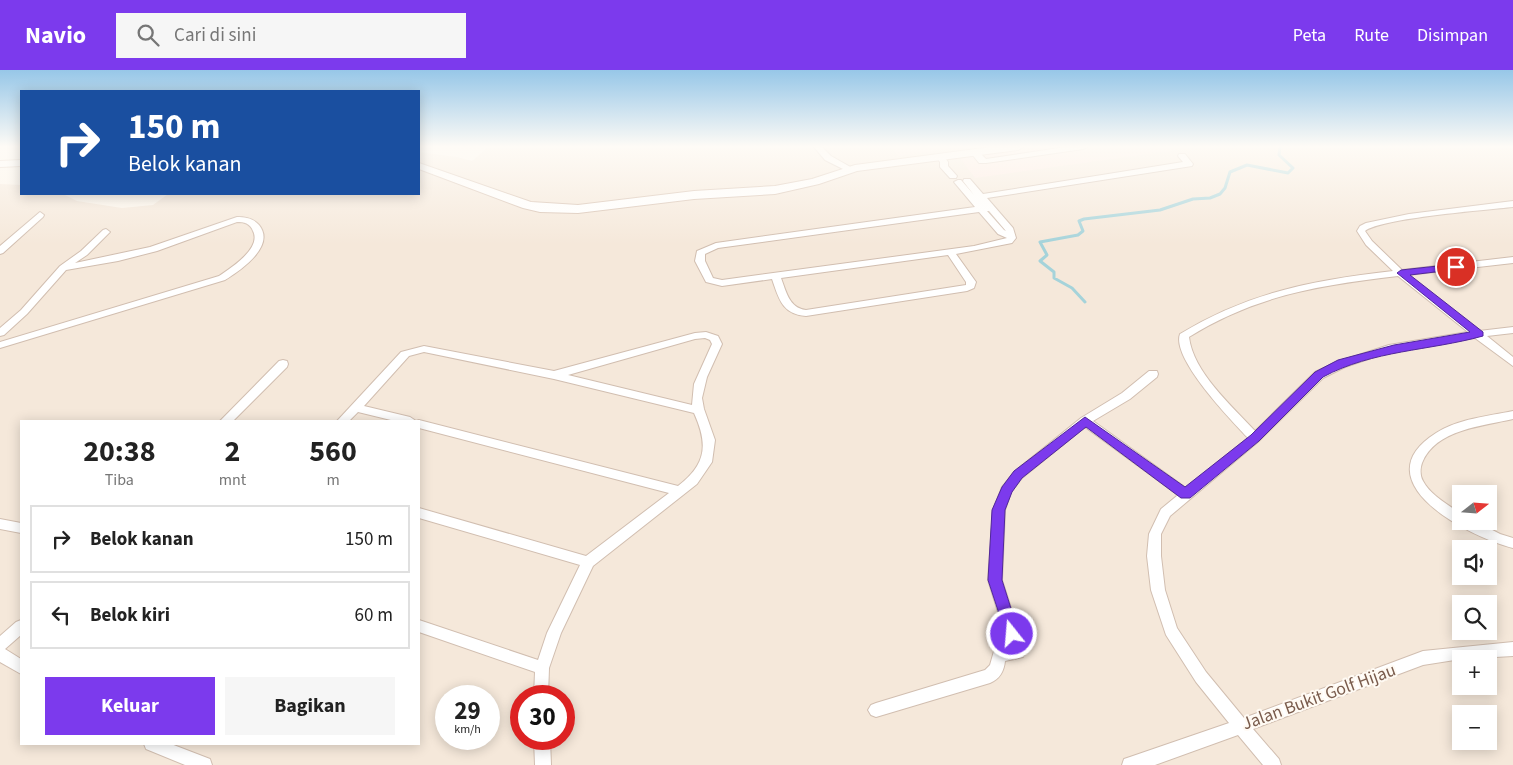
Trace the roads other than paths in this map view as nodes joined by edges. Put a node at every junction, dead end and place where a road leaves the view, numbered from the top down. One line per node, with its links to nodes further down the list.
1 (459, 179): 2 (main road)
2 (821, 179)
3 (960, 179): 5 (street); 6 (street)
4 (1088, 179): 5 (street)
5 (980, 196): 6 (street); 8 (street)
6 (971, 198): 8 (street)
7 (1513, 204): 15 (street)
8 (985, 209): 12 (street); 16 (street)
9 (40, 215): 11 (street)
10 (106, 232): 14 (street)
11 (0, 251)
12 (950, 252): 16 (street); 16 (street)
13 (1513, 260): 15 (street)
14 (63, 268): 18 (street); 20 (street)
15 (1401, 273): 19 (street); 33 (street)
16 (776, 276)
17 (1513, 330): 19 (street)
18 (0, 333)
19 (1479, 334): 21 (street); 33 (street)
20 (0, 345)
21 (1513, 362)
22 (283, 364): 28 (street)
23 (1153, 374): 31 (street)
24 (554, 375): 25 (street); 26 (street); 26 (street)
25 (357, 408): 29 (street); 30 (street)
26 (698, 410): 34 (street)
27 (1513, 416): 37 (street)
28 (227, 420)
29 (344, 420)
30 (406, 420)
31 (1085, 421): 35 (street); 51 (street)
32 (420, 424): 34 (street)
33 (1255, 438): 35 (street)
34 (681, 491): 42 (street)
35 (1185, 494): 52 (street)
36 (420, 513): 42 (street)
37 (1452, 515)
38 (0, 524): 39 (street)
39 (20, 528)
40 (1480, 530): 41 (street)
41 (1513, 543)
42 (588, 562): 49 (street)
43 (420, 626): 49 (street)
44 (20, 627): 45 (street)
45 (0, 645)
46 (1513, 649): 52 (street, Jalan Bukit Golf Hijau)
47 (0, 654): 48 (street)
48 (20, 666)
49 (542, 668): 50 (street)
50 (541, 685)
51 (876, 710)
52 (1242, 726): 57 (street, Jalan Bukit Golf Hijau); 58 (street)
53 (154, 745): 55 (street)
54 (543, 750): 56 (street)
55 (204, 765)
56 (544, 765)
57 (1130, 765)
58 (1273, 765)

